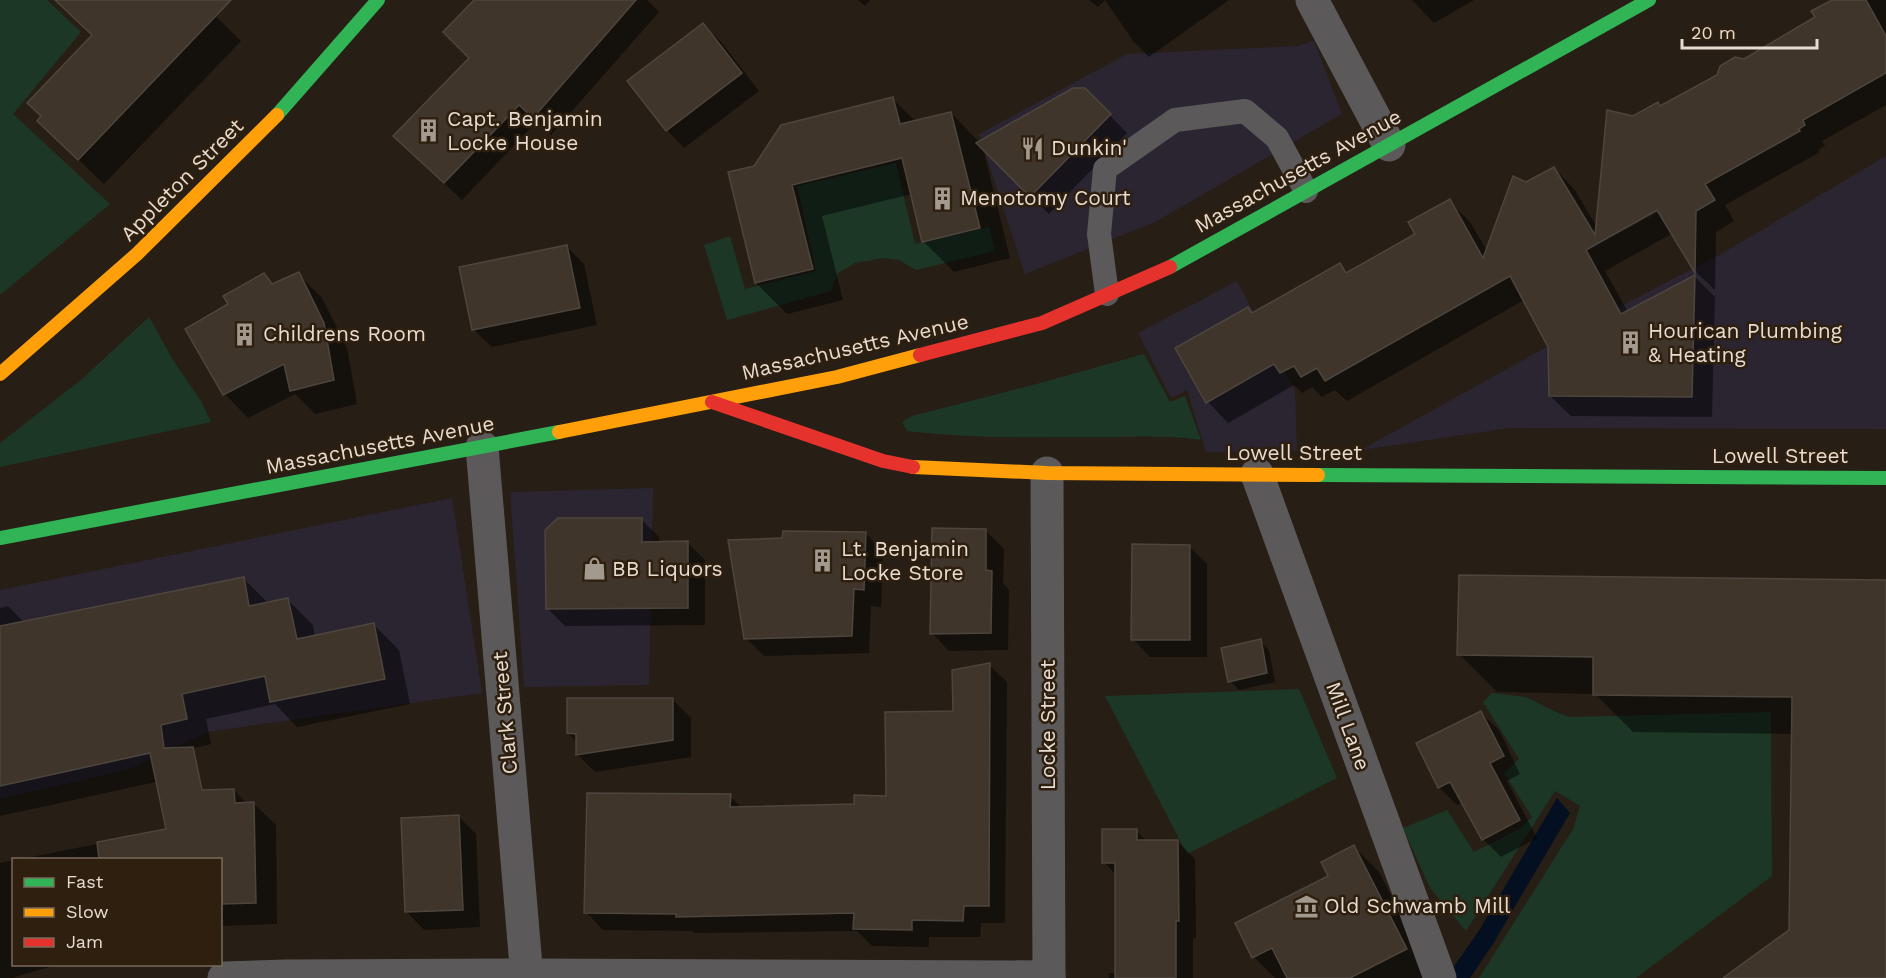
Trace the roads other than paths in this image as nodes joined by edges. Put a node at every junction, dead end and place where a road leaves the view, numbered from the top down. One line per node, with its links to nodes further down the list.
1 (1312, 0): 4 (street)
2 (1649, 0): 4 (main road, Massachusetts Avenue)
3 (374, 1): 7 (main road, Appleton Street)
4 (1389, 145): 5 (main road, Massachusetts Avenue)
5 (1306, 192): 6 (main road, Massachusetts Avenue); 6 (lane)
6 (1107, 294): 8 (main road, Massachusetts Avenue)
7 (0, 374)
8 (712, 402): 9 (main road, Massachusetts Avenue); 10 (main road, Lowell Street)
9 (482, 447): 13 (main road, Massachusetts Avenue); 15 (street, Clark Street)
10 (1047, 473): 11 (main road, Lowell Street); 16 (street, Locke Street)
11 (1257, 474): 12 (main road, Lowell Street); 14 (street, Mill Lane)
12 (1886, 478)
13 (0, 538)
14 (1439, 975)
15 (527, 977): 16 (street); 17 (street)
16 (1049, 977)
17 (224, 978)

